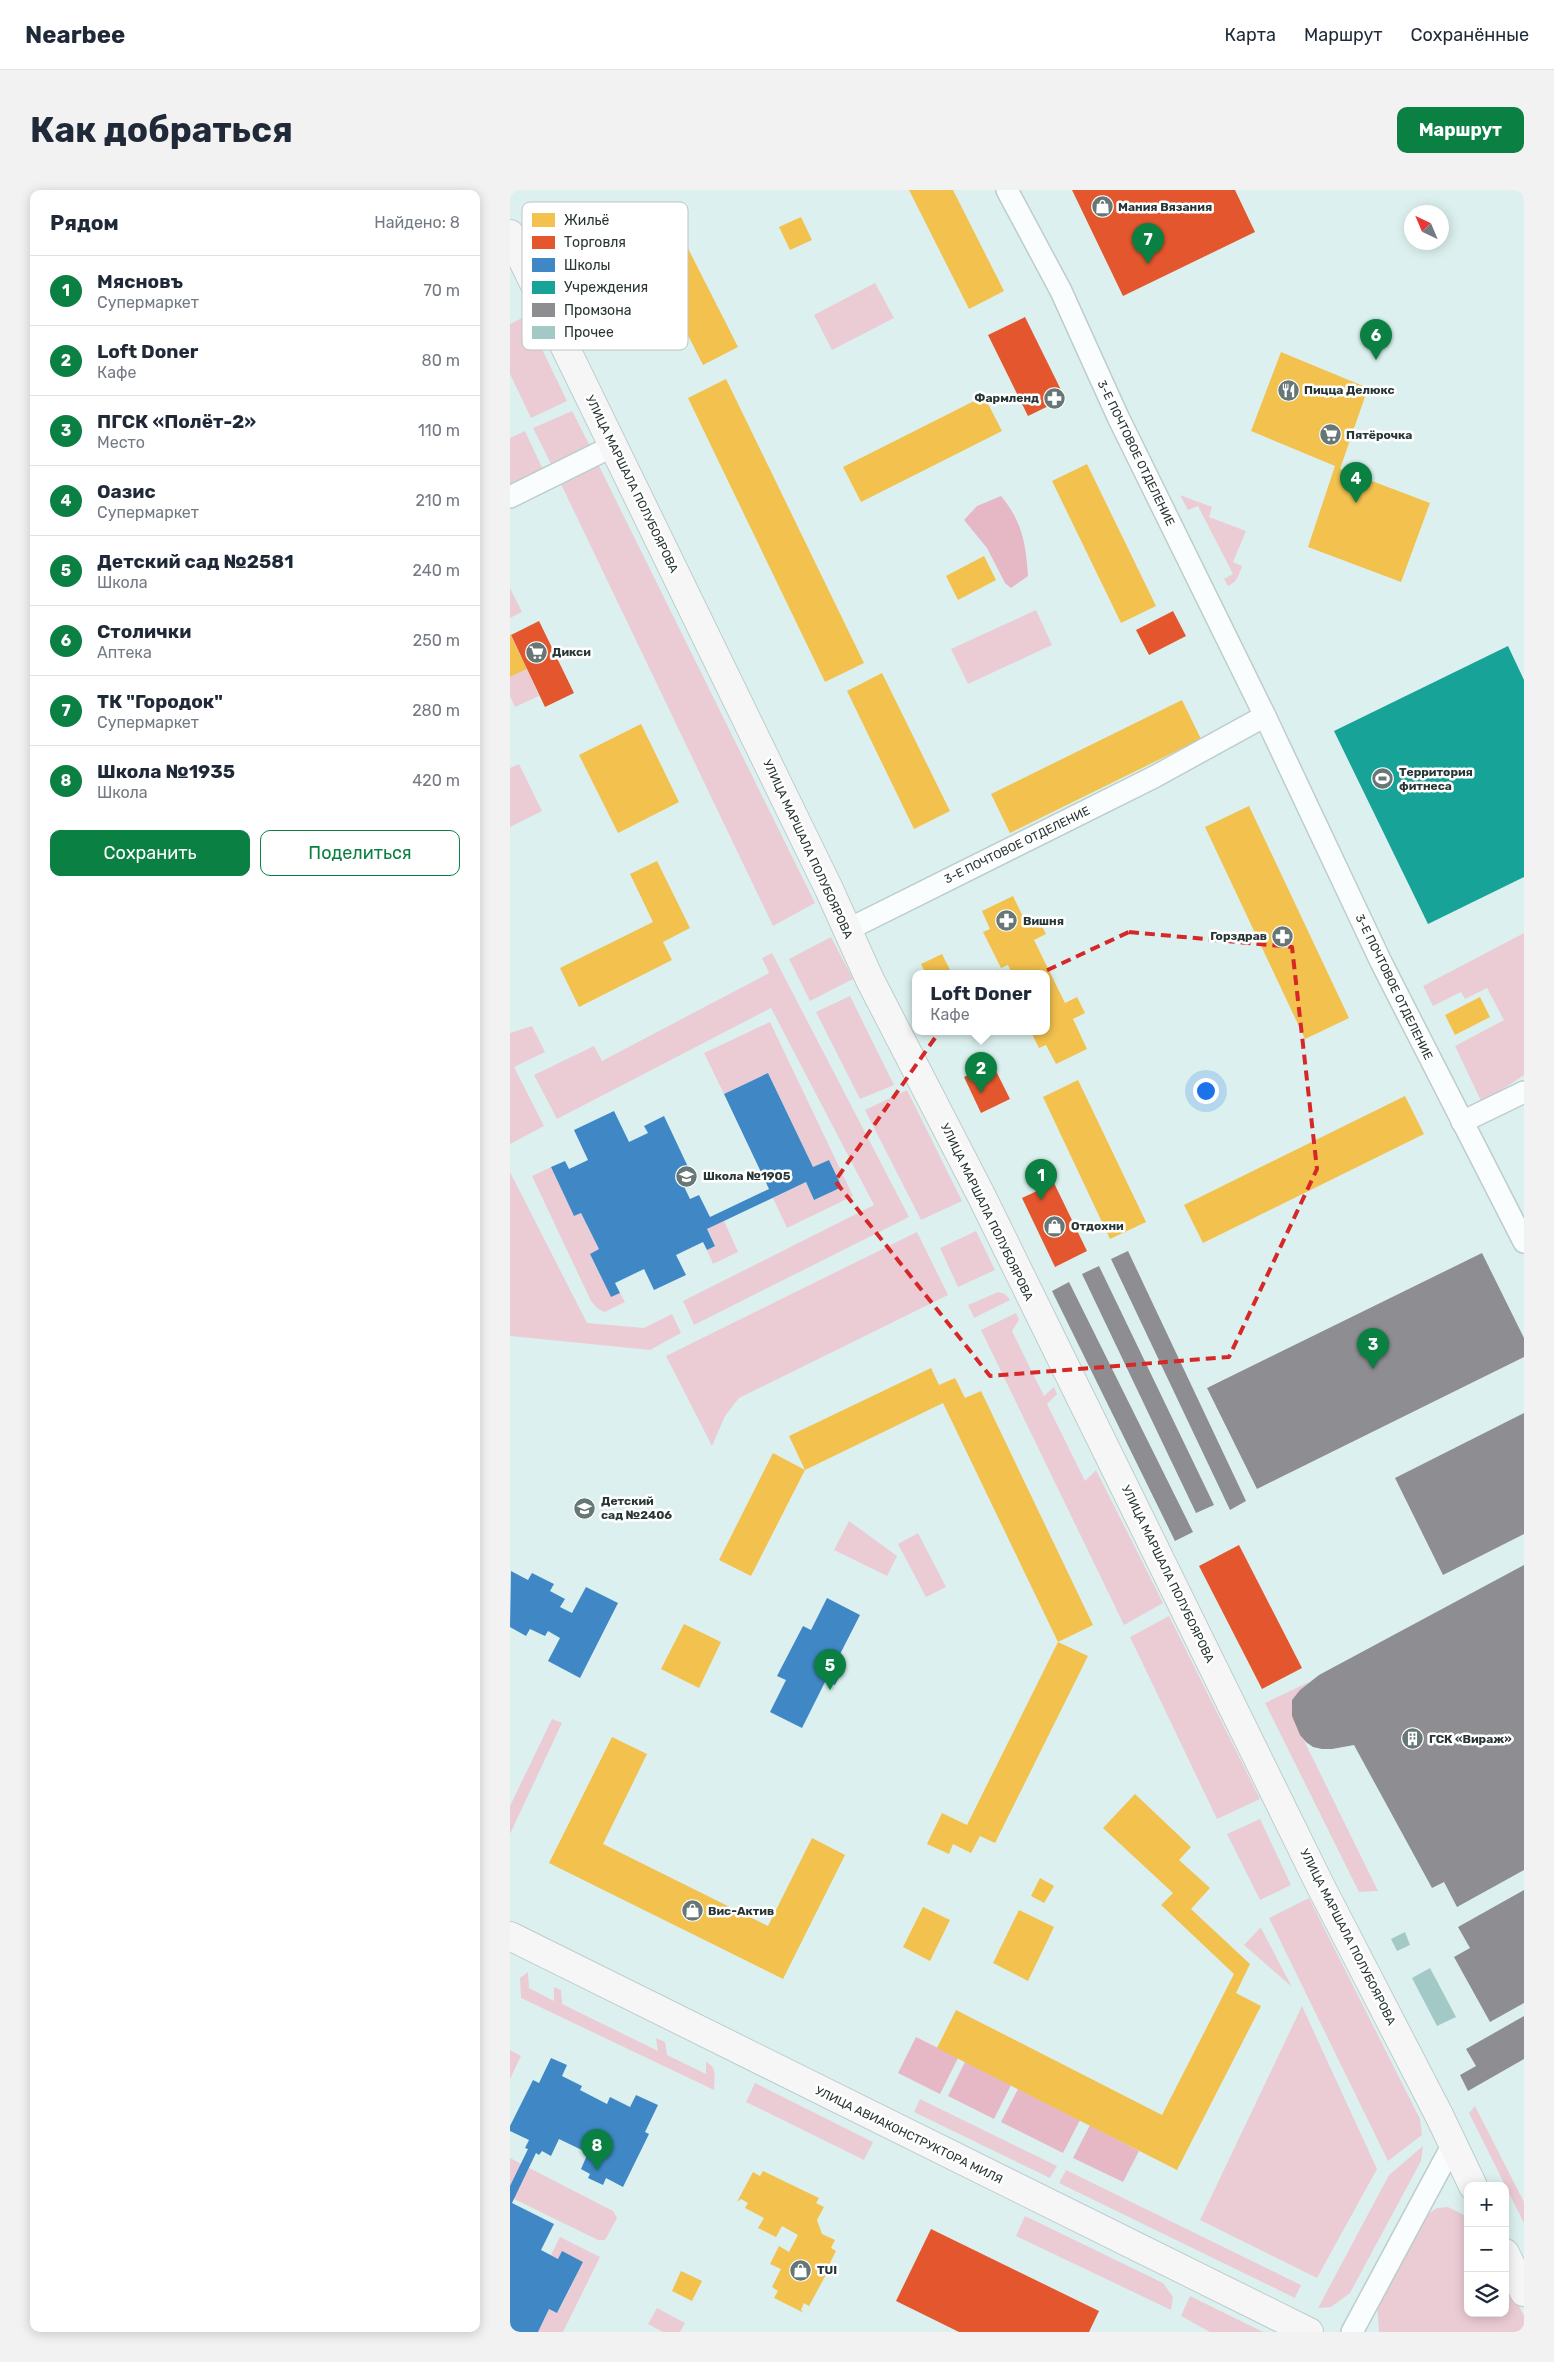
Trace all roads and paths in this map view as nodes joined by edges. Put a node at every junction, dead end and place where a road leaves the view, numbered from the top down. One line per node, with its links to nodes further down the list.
1 (1007, 190): 7 (street, 3-Е ПОЧТОВОЕ ОТДЕЛЕНИЕ)
2 (510, 234): 3 (street, УЛИЦА МАРШАЛА ПОЛУБОЯРОВА)
3 (522, 259)
4 (566, 350): 5 (street, УЛИЦА МАРШАЛА ПОЛУБОЯРОВА)
5 (613, 446): 6 (street); 8 (street, УЛИЦА МАРШАЛА ПОЛУБОЯРОВА)
6 (510, 497)
7 (1265, 716): 8 (street, 3-Е ПОЧТОВОЕ ОТДЕЛЕНИЕ); 10 (street, 3-Е ПОЧТОВОЕ ОТДЕЛЕНИЕ)
8 (847, 930): 13 (street, УЛИЦА МАРШАЛА ПОЛУБОЯРОВА)
9 (1524, 1092): 10 (street)
10 (1462, 1122): 11 (street, 3-Е ПОЧТОВОЕ ОТДЕЛЕНИЕ)
11 (1524, 1242)
12 (510, 1936): 17 (street, УЛИЦА АВИАКОНСТРУКТОРА МИЛЯ)
13 (1453, 2144): 14 (street, УЛИЦА МАРШАЛА ПОЛУБОЯРОВА); 18 (street)
14 (1471, 2182)
15 (1509, 2261): 16 (street)
16 (1524, 2292)
17 (1309, 2332)
18 (1352, 2332)

